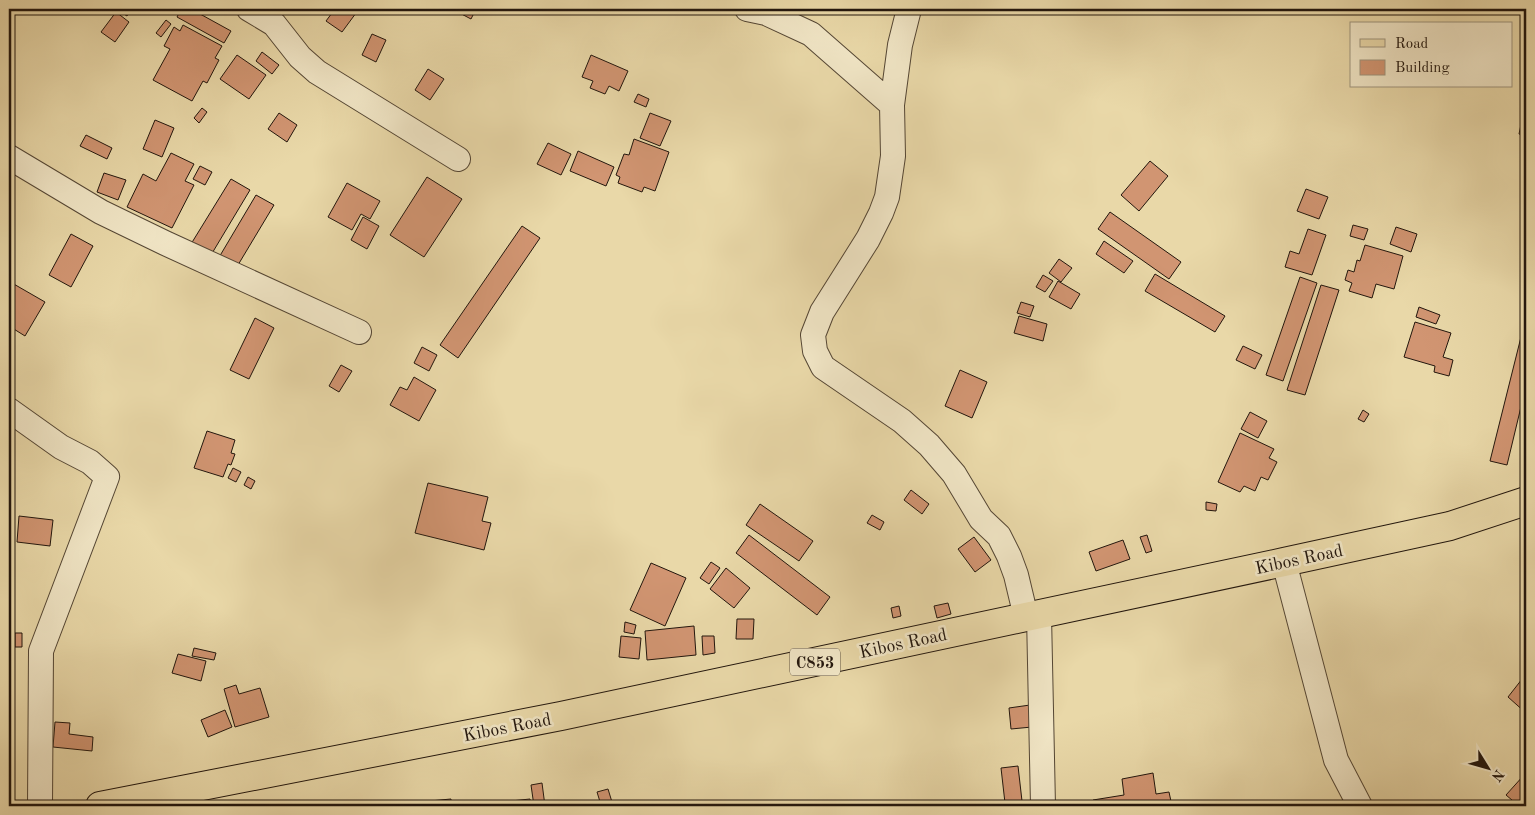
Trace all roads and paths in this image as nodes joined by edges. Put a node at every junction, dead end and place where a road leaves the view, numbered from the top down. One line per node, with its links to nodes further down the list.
1 (249, 9): 6 (street)
2 (747, 9): 4 (street)
3 (910, 9): 4 (street)
4 (892, 105): 11 (street)
5 (9, 157): 7 (street)
6 (458, 159)
7 (359, 332)
8 (9, 410): 12 (street)
9 (1526, 502): 10 (main road, Kibos Road / C853)
10 (1284, 562): 11 (main road, Kibos Road / C853); 15 (street)
11 (1033, 616): 13 (main road, Kibos Road / C853); 14 (street)
12 (40, 806)
13 (100, 806)
14 (1044, 806)
15 (1360, 806)

